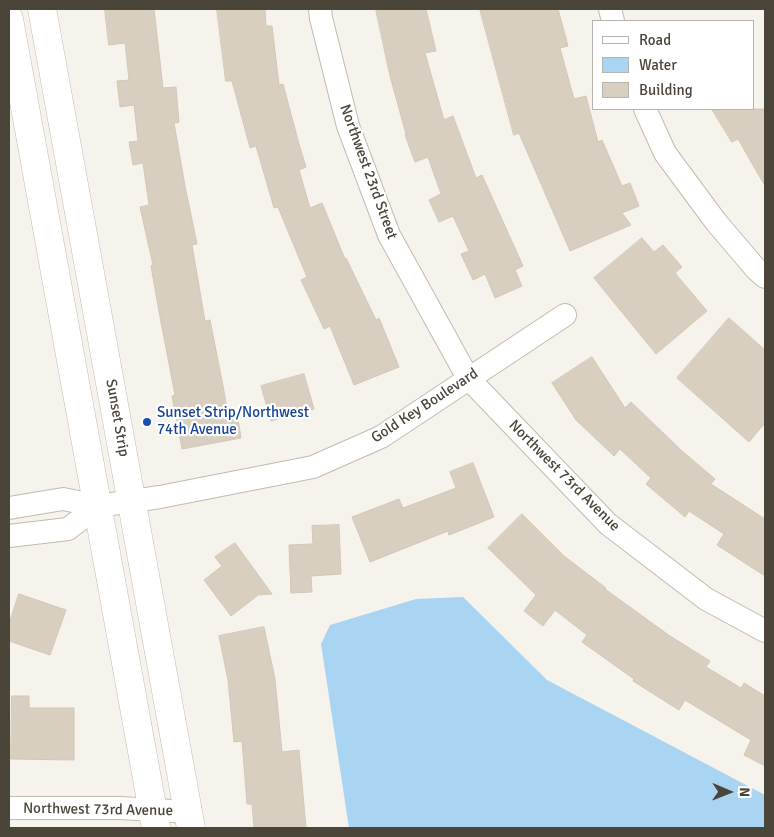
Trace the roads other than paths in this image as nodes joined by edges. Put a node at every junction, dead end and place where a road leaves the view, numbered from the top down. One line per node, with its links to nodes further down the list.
1 (42, 9): 8 (street, Sunset Strip)
2 (320, 9): 7 (street, Northwest 23rd Street)
3 (9, 19): 9 (street)
4 (645, 110): 5 (street)
5 (765, 277)
6 (565, 315): 7 (street, Gold Key Boulevard)
7 (468, 378): 8 (street, Gold Key Boulevard); 12 (street, Northwest 73rd Avenue)
8 (132, 501): 9 (street, Gold Key Boulevard); 15 (street, Sunset Strip)
9 (98, 506): 10 (street, Gold Key Boulevard); 11 (street, Gold Key Boulevard); 14 (street)
10 (9, 508)
11 (9, 536)
12 (765, 631)
13 (9, 808): 14 (street, Northwest 73rd Avenue)
14 (154, 819): 15 (street, Northwest 73rd Avenue)
15 (189, 820)

